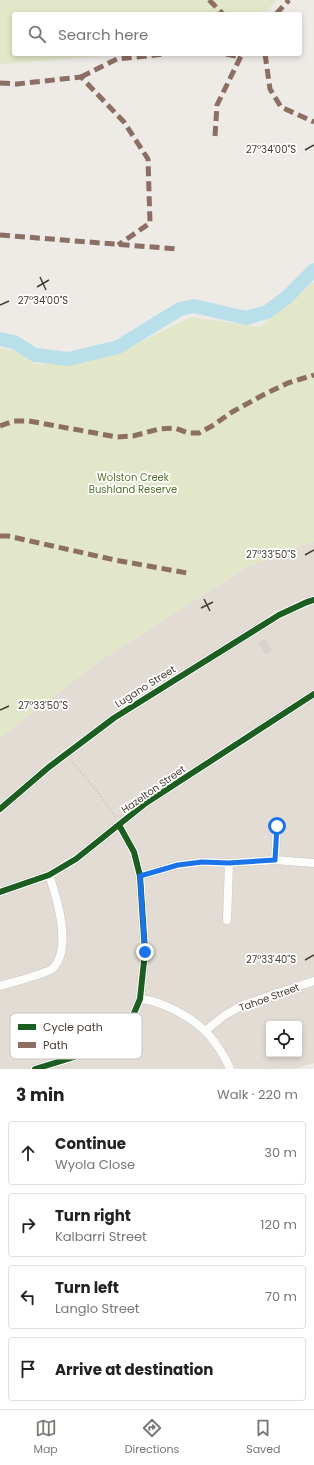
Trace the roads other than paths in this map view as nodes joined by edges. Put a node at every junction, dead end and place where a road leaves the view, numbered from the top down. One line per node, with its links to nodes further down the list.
1 (314, 600): 3 (street, Lugano Street)
2 (314, 694): 4 (street, Hazelton Street)
3 (0, 809)
4 (119, 825): 9 (street, Hazelton Street); 10 (street)
5 (277, 826): 6 (street)
6 (275, 860): 7 (street); 8 (street)
7 (229, 863): 10 (street); 12 (street)
8 (314, 863)
9 (49, 875): 11 (street, Hazelton Street); 14 (street)
10 (140, 876): 15 (street)
11 (0, 892)
12 (227, 920)
13 (314, 981): 17 (street, Tahoe Street)
14 (0, 986)
15 (140, 999): 16 (street); 17 (street)
16 (134, 1013)
17 (205, 1031): 20 (street)
18 (68, 1059): 19 (street)
19 (35, 1069)
20 (230, 1069)

